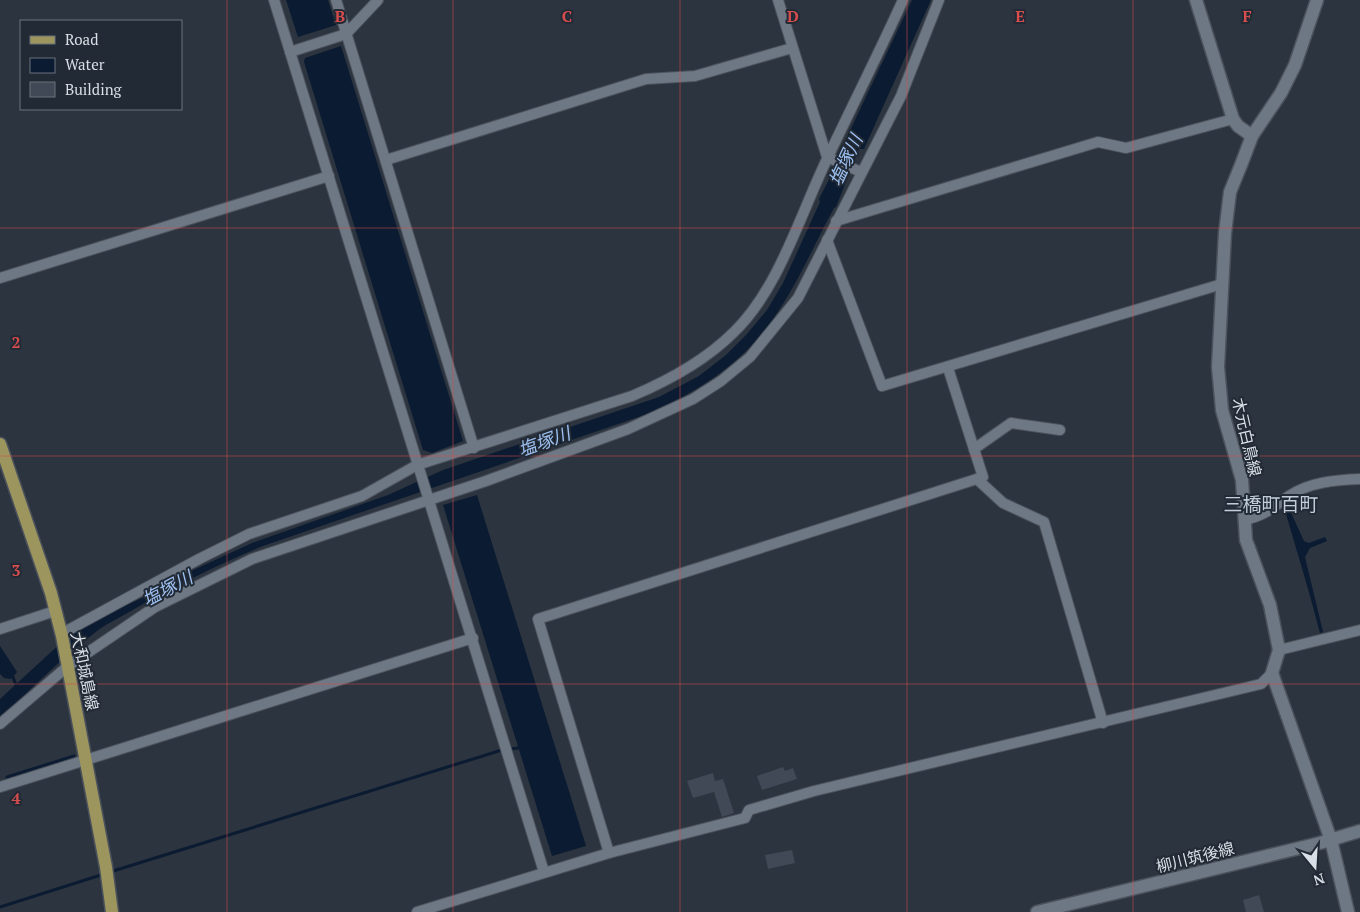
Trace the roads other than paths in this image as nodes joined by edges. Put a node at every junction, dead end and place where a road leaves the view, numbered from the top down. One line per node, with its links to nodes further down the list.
1 (274, 0): 11 (street)
2 (336, 0): 9 (street)
3 (378, 0): 9 (street)
4 (778, 0): 10 (street)
5 (903, 0): 14 (street)
6 (939, 0): 16 (street)
7 (1196, 0): 12 (main road)
8 (1317, 0): 13 (main road, 木元白鳥線)
9 (346, 34): 11 (street); 15 (street)
10 (792, 48): 14 (street); 15 (street)
11 (290, 52): 17 (street)
12 (1233, 119): 13 (main road); 18 (street)
13 (1252, 136): 21 (main road, 木元白鳥線)
14 (831, 158): 16 (street); 25 (street)
15 (386, 160): 25 (street)
16 (861, 172): 18 (street)
17 (329, 176): 20 (street); 27 (street)
18 (836, 221): 19 (street)
19 (827, 240): 22 (street); 30 (street)
20 (0, 278)
21 (1222, 284): 22 (street); 31 (main road, 木元白鳥線)
22 (948, 368): 26 (street)
23 (1060, 430): 26 (street)
24 (0, 444): 32 (main road, 大和城島線)
25 (474, 448): 27 (street)
26 (974, 449): 28 (street)
27 (417, 465): 30 (street); 35 (street)
28 (977, 479): 40 (street); 46 (street)
29 (1360, 479): 31 (street)
30 (428, 500): 36 (street); 38 (street)
31 (1245, 520): 37 (main road, 木元白鳥線)
32 (55, 611): 33 (street); 35 (main road, 大和城島線)
33 (0, 629)
34 (1360, 630): 37 (street)
35 (62, 638): 38 (main road, 大和城島線)
36 (473, 638): 42 (street); 47 (street)
37 (1279, 650): 39 (main road, 木元白鳥線)
38 (68, 664): 41 (street); 42 (main road, 大和城島線)
39 (1272, 672): 40 (street); 45 (main road)
40 (1103, 723): 46 (street)
41 (0, 724)
42 (86, 760): 43 (street); 48 (main road, 大和城島線)
43 (0, 787)
44 (1360, 831): 45 (main road, 柳川筑後線)
45 (1331, 840): 50 (main road, 柳川筑後線); 51 (main road)
46 (609, 853): 47 (street)
47 (544, 872): 49 (street)
48 (112, 912)
49 (417, 912)
50 (1037, 912)
51 (1348, 912)

